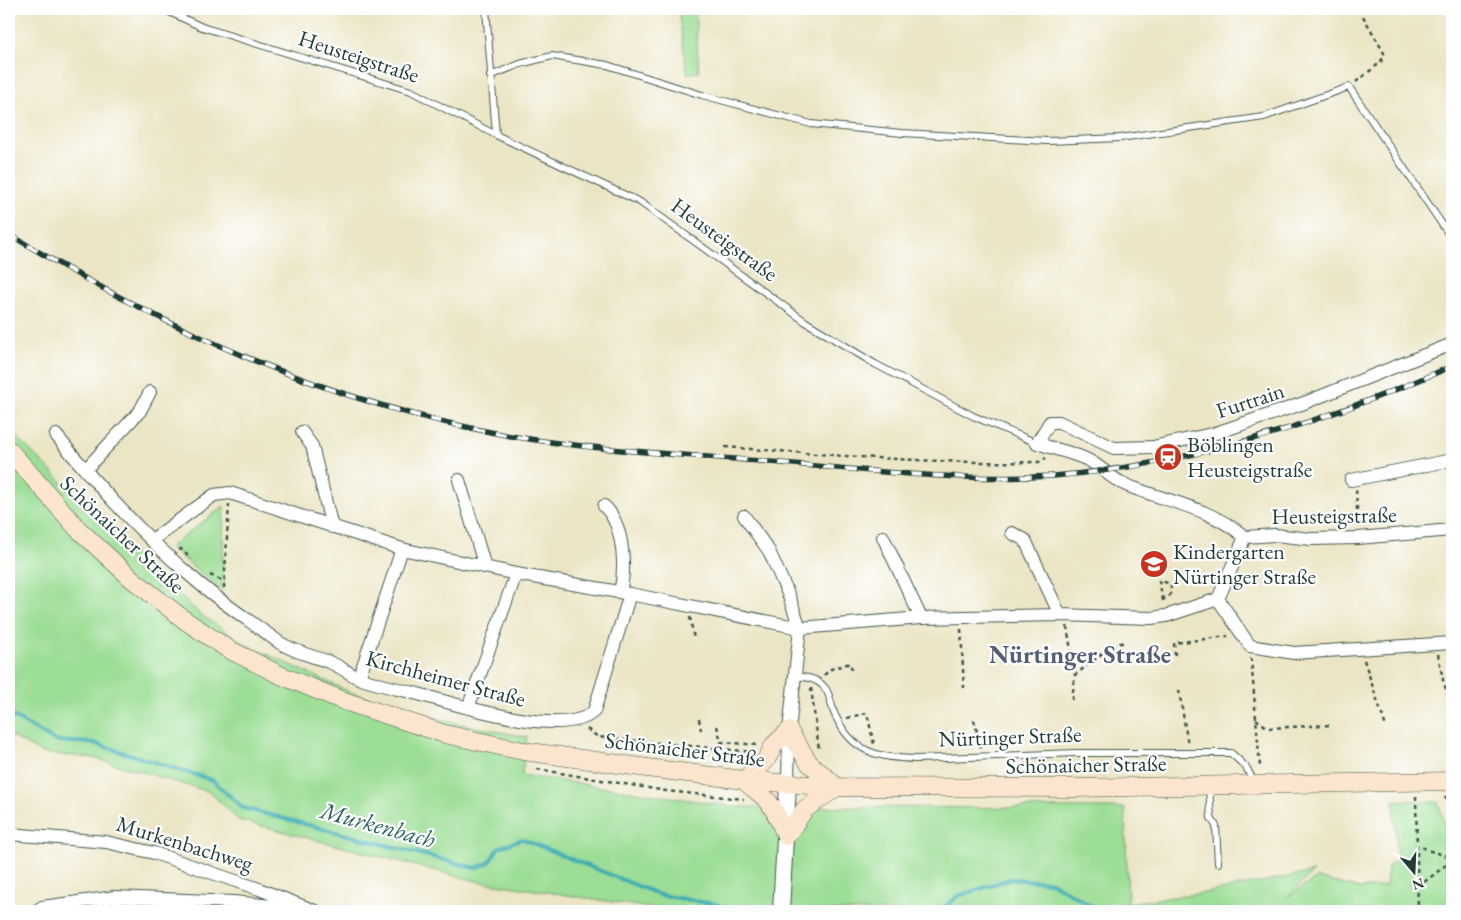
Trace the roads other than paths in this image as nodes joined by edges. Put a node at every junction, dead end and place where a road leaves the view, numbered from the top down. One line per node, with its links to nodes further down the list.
1 (163, 9): 4 (lane, Heusteigstraße)
2 (486, 9): 3 (lane)
3 (490, 76): 4 (lane); 5 (lane)
4 (496, 135): 10 (lane, Heusteigstraße)
5 (1452, 240)
6 (1452, 344): 10 (street, Furtrain)
7 (150, 392): 13 (street)
8 (302, 432): 18 (street)
9 (56, 435): 13 (street, Kirchheimer Straße)
10 (1037, 443): 21 (street, Heusteigstraße)
11 (9, 450): 37 (main road, Schönaicher Straße)
12 (1452, 460): 15 (street)
13 (85, 470): 23 (street, Kirchheimer Straße)
14 (459, 480): 25 (street)
15 (1352, 480)
16 (604, 506): 27 (street)
17 (744, 516): 31 (street)
18 (332, 527): 23 (street); 24 (street)
19 (1452, 530): 21 (street, Heusteigstraße)
20 (1012, 533): 29 (street)
21 (1245, 537): 28 (street, Heusteigstraße)
22 (883, 538): 30 (street)
23 (152, 540): 34 (street, Kirchheimer Straße)
24 (402, 549): 25 (street); 34 (street)
25 (485, 567): 26 (street)
26 (516, 574): 27 (street); 35 (street)
27 (625, 593): 31 (street); 35 (street, Kirchheimer Straße)
28 (1218, 599): 29 (street); 32 (street)
29 (1063, 615): 30 (street)
30 (921, 618): 31 (street)
31 (800, 628): 33 (street)
32 (1452, 643)
33 (794, 676): 36 (street); 38 (lane, Nürtinger Straße)
34 (359, 678): 35 (street, Kirchheimer Straße)
35 (468, 708)
36 (789, 731): 37 (main road); 39 (street); 41 (main road)
37 (744, 780): 39 (main road, Schönaicher Straße); 44 (main road)
38 (1254, 783): 40 (main road, Schönaicher Straße); 42 (main road, Schönaicher Straße)
39 (788, 784): 41 (main road, Schönaicher Straße); 44 (street)
40 (1209, 785): 41 (main road, Schönaicher Straße); 45 (lane)
41 (837, 787): 44 (main road)
42 (1448, 788)
43 (9, 834): 46 (street, Murkenbachweg)
44 (786, 836): 48 (street)
45 (1218, 863)
46 (311, 910): 47 (street)
47 (36, 911)
48 (781, 911)

